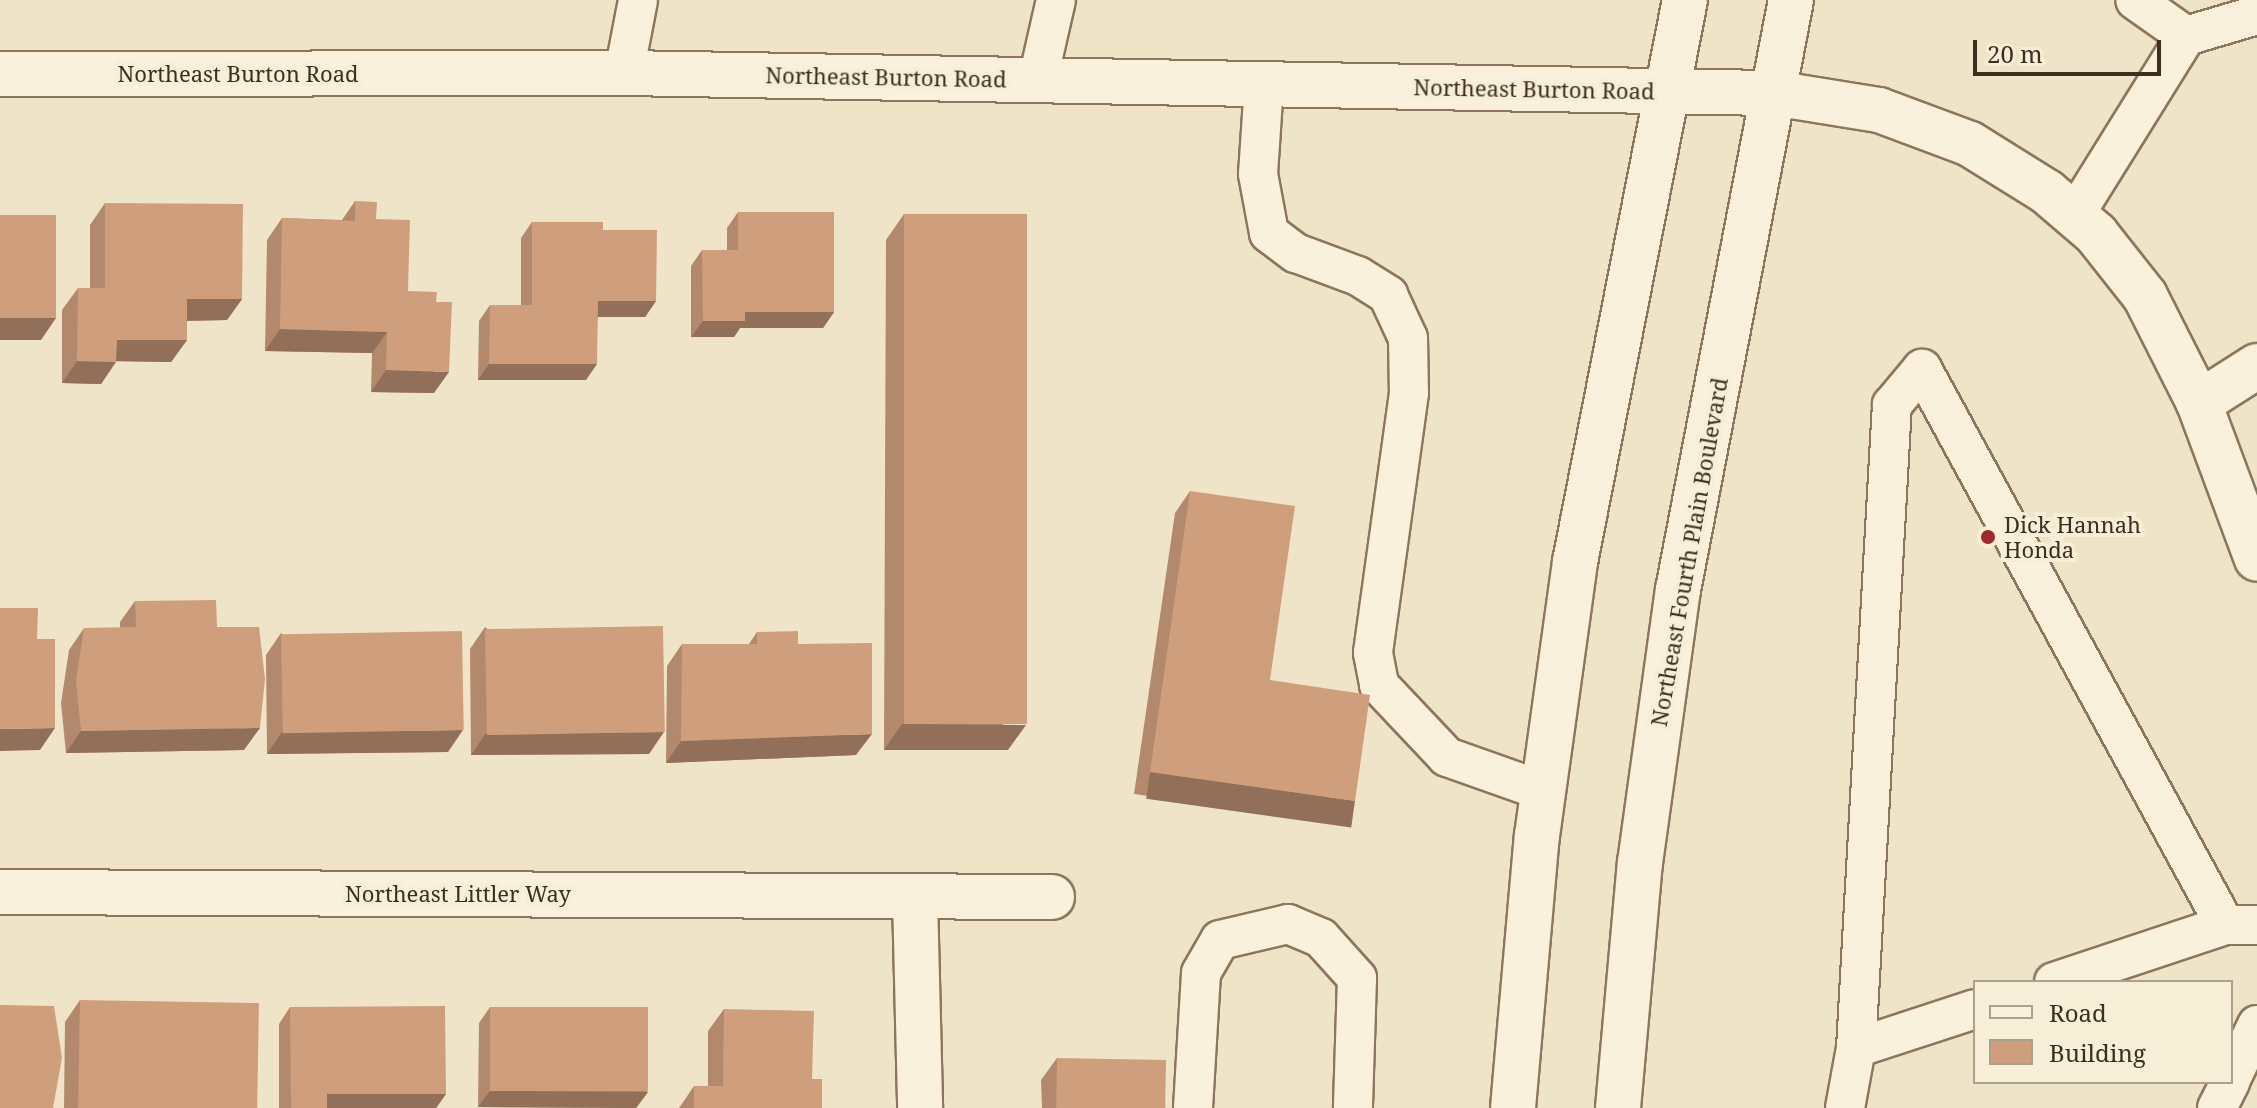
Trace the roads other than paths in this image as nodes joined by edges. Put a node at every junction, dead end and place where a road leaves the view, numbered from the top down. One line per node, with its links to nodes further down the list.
1 (638, 0): 8 (lane)
2 (1056, 0): 10 (lane)
3 (1685, 0): 12 (street)
4 (1791, 0): 13 (street, Northeast Fourth Plain Boulevard)
5 (2135, 0): 7 (lane)
6 (2257, 15): 7 (lane)
7 (2186, 36): 14 (lane)
8 (624, 73): 9 (street, Northeast Burton Road); 10 (street, Northeast Burton Road)
9 (0, 74)
10 (1038, 79): 11 (street, Northeast Burton Road)
11 (1264, 84): 12 (street, Northeast Burton Road); 18 (lane)
12 (1667, 91): 13 (street, Northeast Burton Road); 18 (street)
13 (1773, 93): 14 (street, Northeast Burton Road); 33 (street, Northeast Fourth Plain Boulevard)
14 (2074, 216): 16 (street, Northeast Burton Road)
15 (2257, 366): 16 (street)
16 (2199, 403): 17 (street, Northeast Burton Road)
17 (2257, 559)
18 (1543, 791): 32 (street)
19 (0, 892): 20 (street, Northeast Littler Way)
20 (915, 897): 21 (street, Northeast Littler Way); 29 (street)
21 (1052, 897)
22 (2241, 925): 23 (lane); 26 (lane)
23 (2061, 980)
24 (1973, 1010): 26 (lane)
25 (2257, 1025): 27 (lane)
26 (1856, 1048): 34 (lane)
27 (2233, 1074)
28 (2228, 1084): 35 (lane)
29 (920, 1108)
30 (1193, 1108): 31 (lane)
31 (1353, 1108)
32 (1513, 1108)
33 (1618, 1108)
34 (1845, 1108)
35 (2217, 1108)

